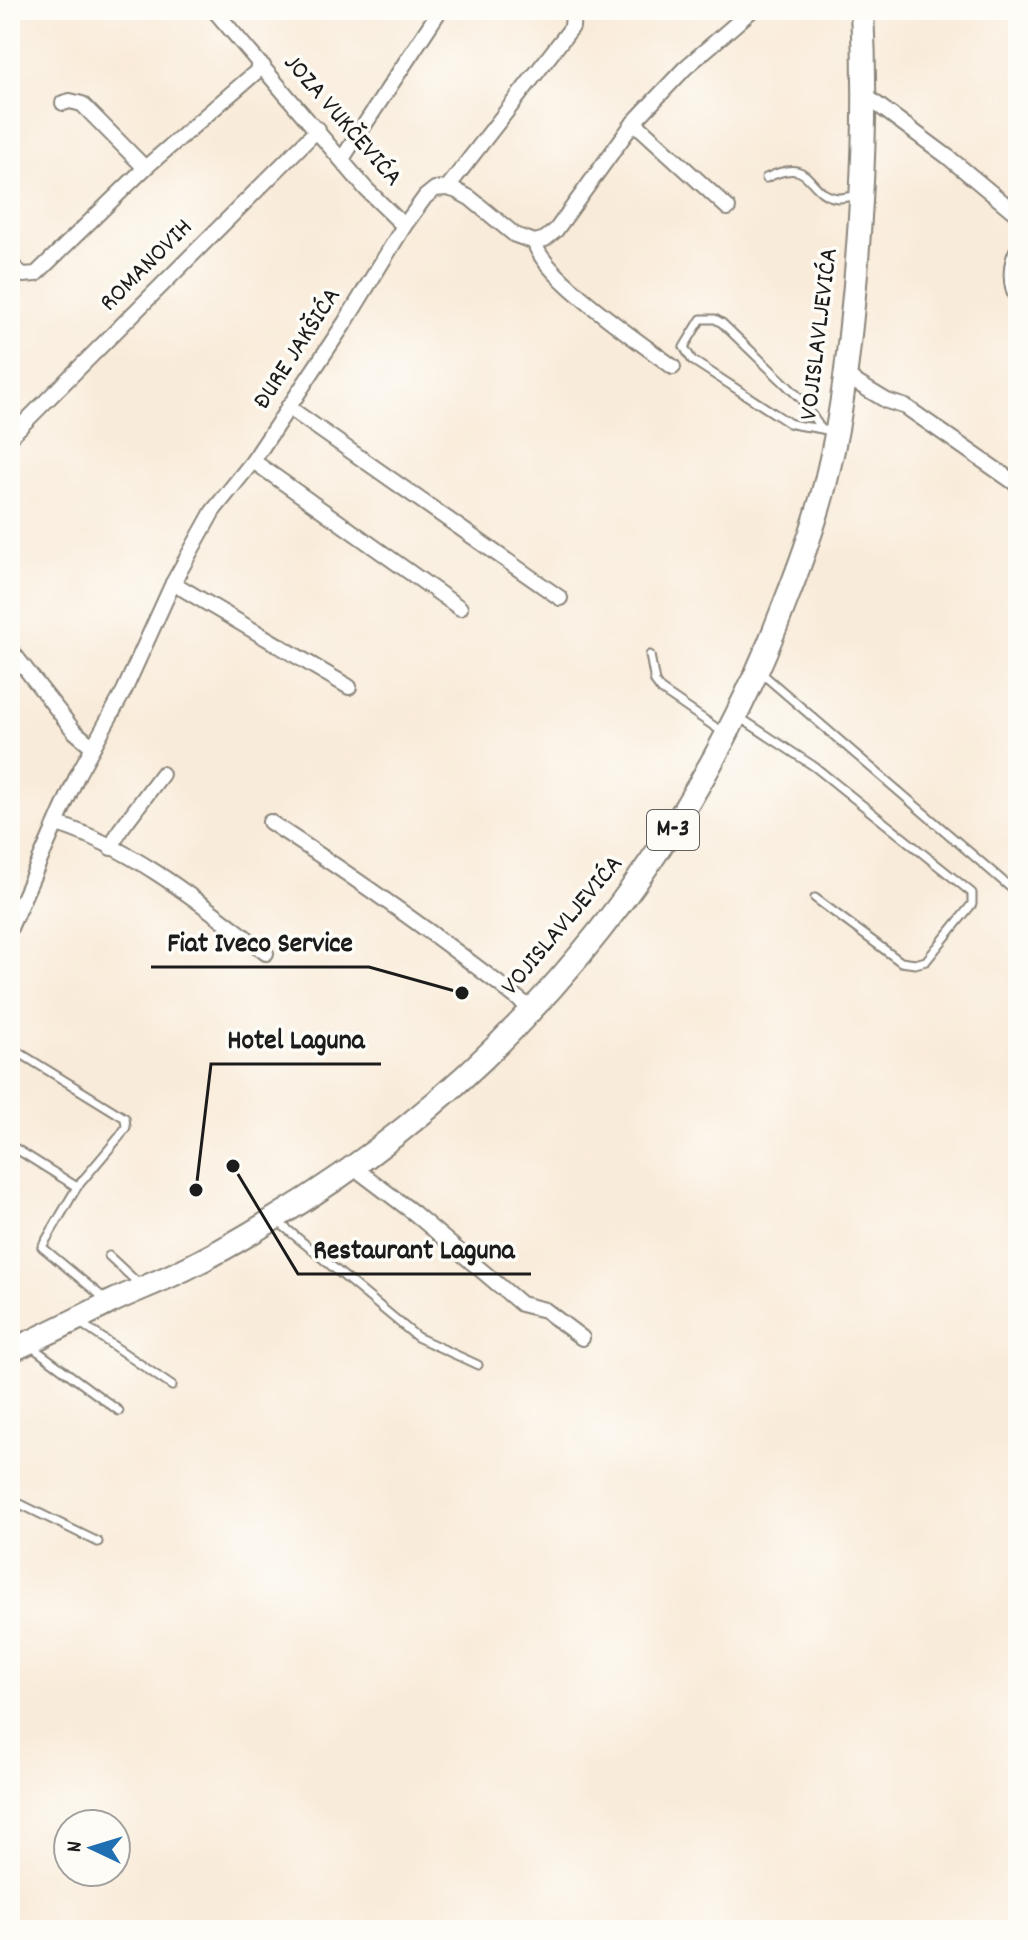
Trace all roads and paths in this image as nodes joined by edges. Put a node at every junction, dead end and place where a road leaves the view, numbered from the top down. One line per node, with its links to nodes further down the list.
1 (440, 10): 11 (street)
2 (567, 10): 14 (street, ĐURE JAKŠIĆA)
3 (862, 10): 7 (main road, VOJISLAVLJEVIĆA / M-3)
4 (217, 11): 6 (street, JOZA VUKČEVIĆA)
5 (742, 13): 9 (street)
6 (263, 66): 10 (street, JOZA VUKČEVIĆA); 12 (street)
7 (866, 96): 15 (main road, VOJISLAVLJEVIĆA / M-3); 17 (street)
8 (63, 103): 12 (street)
9 (634, 122): 16 (street); 19 (street)
10 (318, 129): 11 (street, JOZA VUKČEVIĆA); 27 (street, ROMANOVIH)
11 (342, 159): 18 (street, JOZA VUKČEVIĆA)
12 (145, 168): 21 (street)
13 (766, 178): 15 (lane)
14 (447, 188): 18 (street, ĐURE JAKŠIĆA); 19 (street)
15 (863, 195): 24 (main road, VOJISLAVLJEVIĆA / M-3)
16 (728, 208)
17 (1018, 215)
18 (404, 226): 25 (street, ĐURE JAKŠIĆA)
19 (535, 242): 23 (street)
20 (1018, 249): 22 (street)
21 (12, 270)
22 (1018, 301)
23 (673, 367)
24 (847, 377): 26 (main road, VOJISLAVLJEVIĆA / M-3); 29 (street)
25 (288, 407): 28 (street, ĐURE JAKŠIĆA); 31 (street)
26 (828, 431): 26 (lane); 35 (main road, VOJISLAVLJEVIĆA / M-3)
27 (10, 437)
28 (253, 461): 30 (street, ĐURE JAKŠIĆA); 32 (street)
29 (1018, 485)
30 (173, 583): 36 (street); 38 (street, ĐURE JAKŠIĆA)
31 (560, 598)
32 (460, 608)
33 (10, 649): 38 (street)
34 (650, 655): 37 (lane)
35 (758, 670): 37 (main road, VOJISLAVLJEVIĆA / M-3); 43 (lane)
36 (349, 687)
37 (731, 725): 44 (lane); 47 (main road, VOJISLAVLJEVIĆA / M-3)
38 (93, 747): 41 (street, ĐURE JAKŠIĆA)
39 (162, 774): 42 (street)
40 (270, 822): 47 (street)
41 (57, 824): 42 (street); 45 (street, ĐURE JAKŠIĆA)
42 (111, 848): 46 (street)
43 (1018, 894)
44 (815, 898)
45 (10, 928)
46 (266, 953)
47 (531, 1009): 50 (main road, VOJISLAVLJEVIĆA / M-3)
48 (10, 1047): 51 (lane)
49 (10, 1145): 51 (lane)
50 (352, 1166): 52 (main road, VOJISLAVLJEVIĆA / M-3); 57 (street)
51 (77, 1187): 55 (lane)
52 (275, 1219): 54 (main road, VOJISLAVLJEVIĆA / M-3); 59 (lane)
53 (109, 1256): 54 (lane)
54 (143, 1288): 55 (main road, VOJISLAVLJEVIĆA / M-3)
55 (110, 1303): 56 (main road, VOJISLAVLJEVIĆA / M-3)
56 (77, 1321): 58 (main road, VOJISLAVLJEVIĆA / M-3); 60 (lane)
57 (582, 1338)
58 (18, 1347): 61 (lane)
59 (478, 1365)
60 (172, 1386)
61 (119, 1411)
62 (10, 1499): 63 (lane)
63 (98, 1542)

